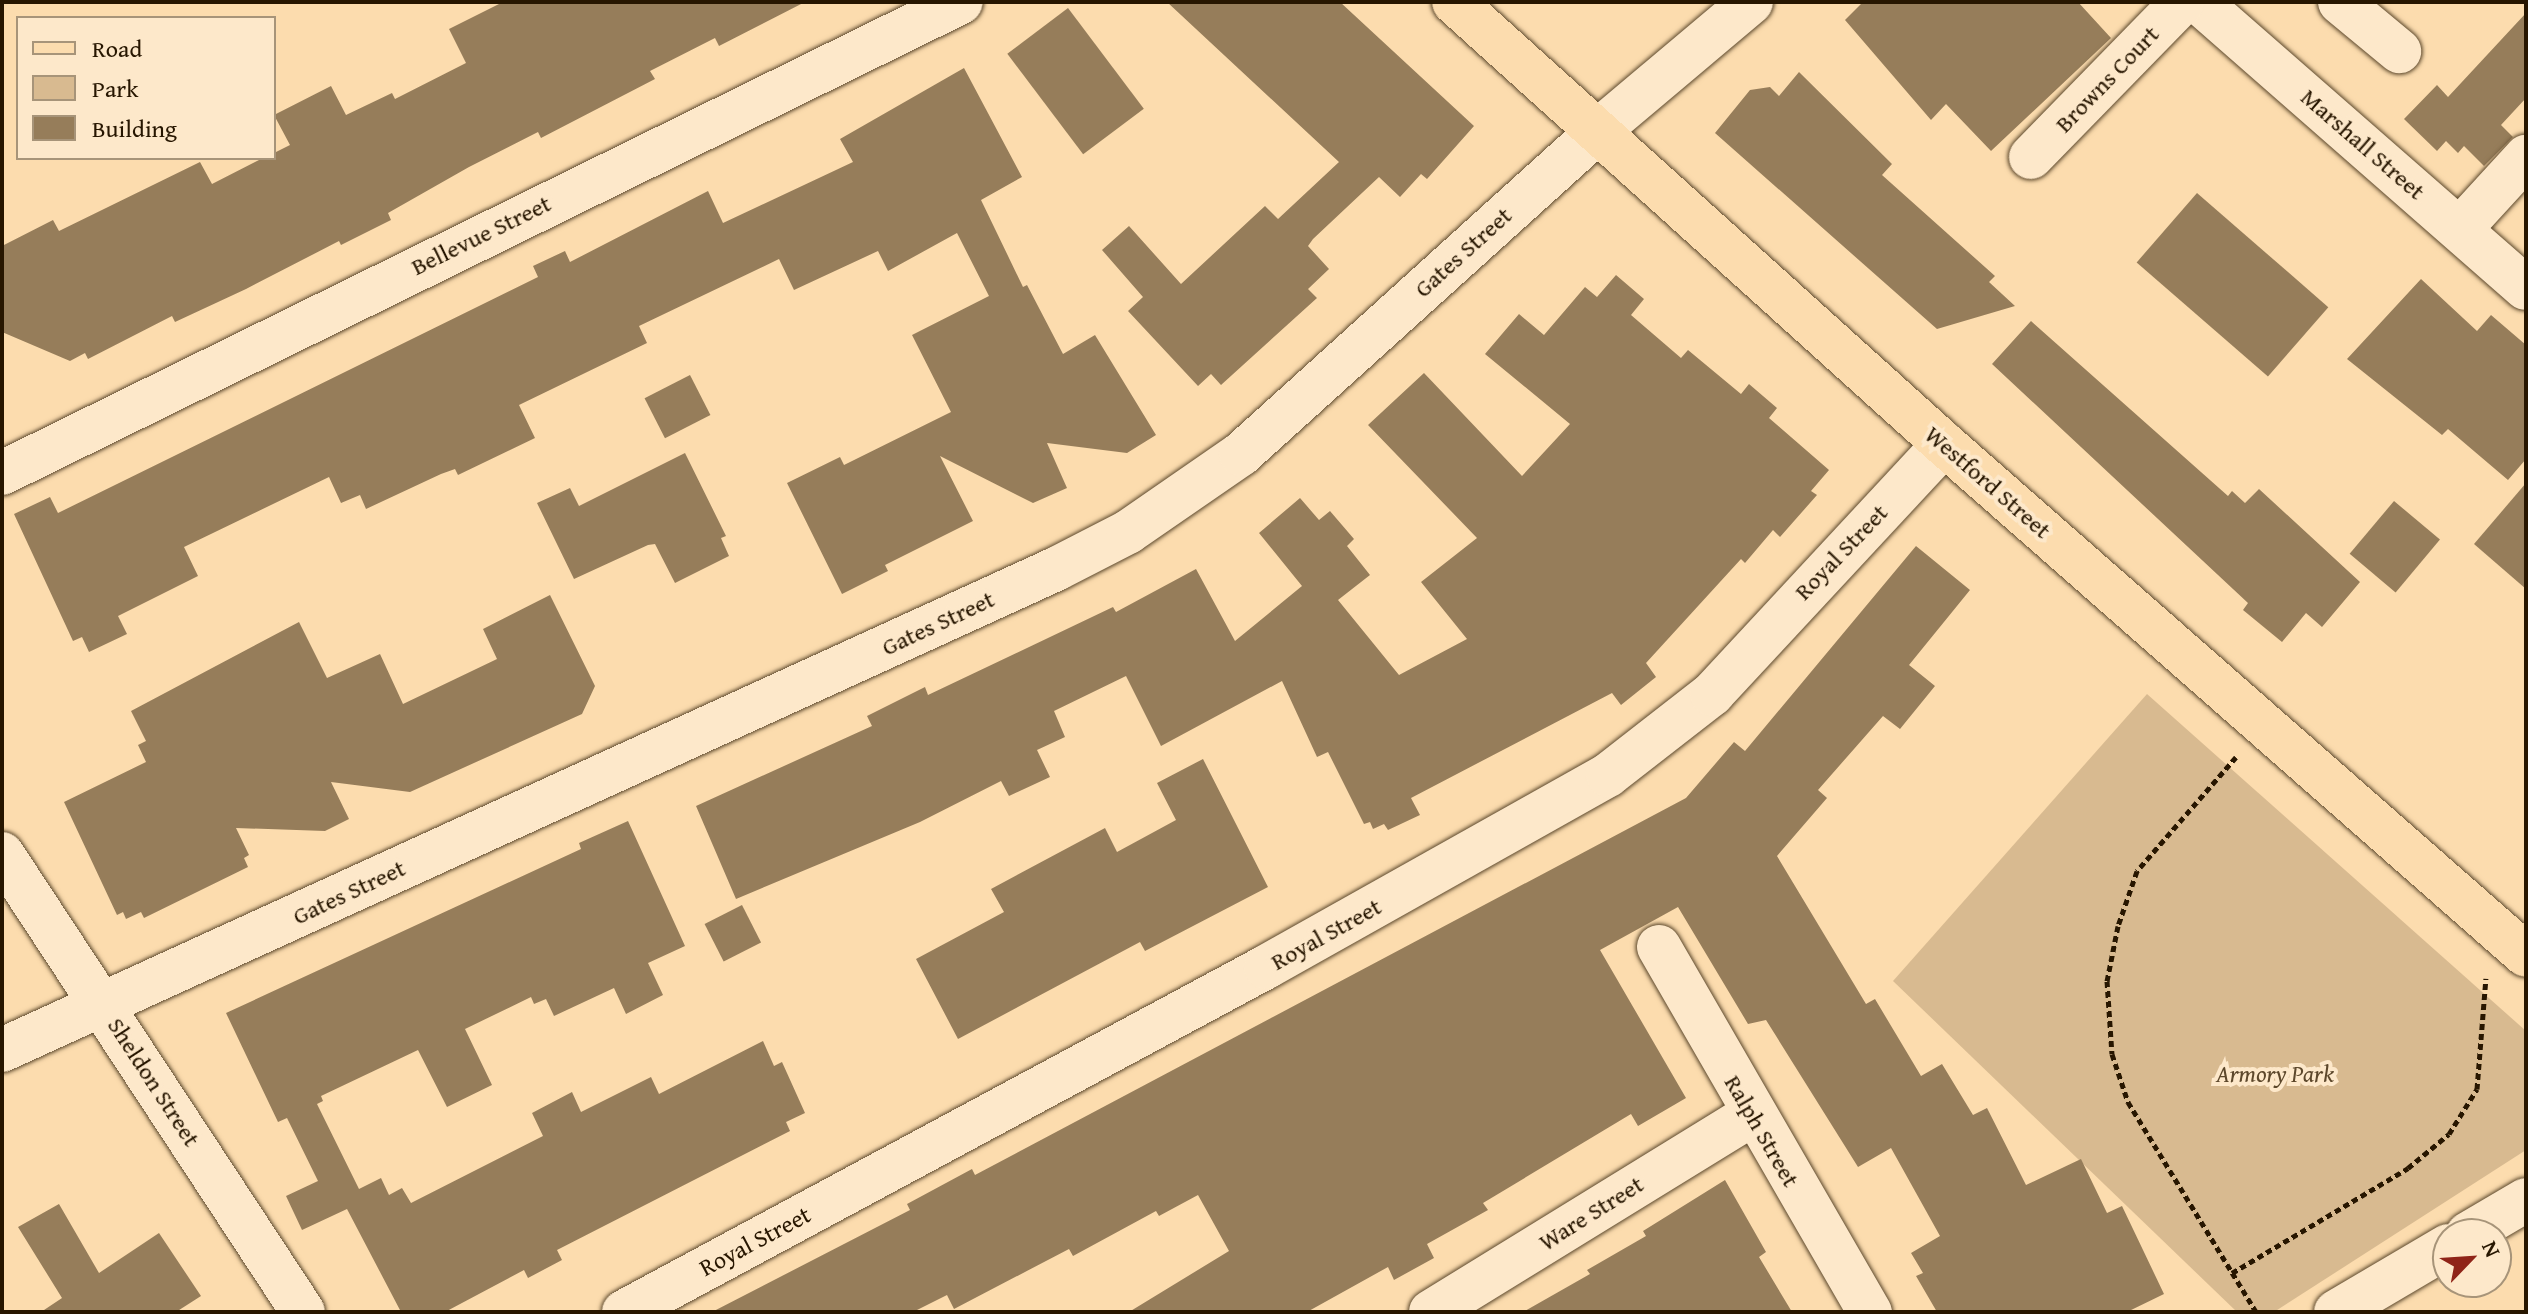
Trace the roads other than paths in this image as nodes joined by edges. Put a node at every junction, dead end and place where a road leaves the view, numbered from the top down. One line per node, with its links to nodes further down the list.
1 (961, 2): 14 (street, Bellevue Street)
2 (1454, 2): 8 (main road, Westford Street)
3 (1751, 2): 8 (street, Gates Street)
4 (2182, 2): 9 (street, Browns Court)
5 (2199, 2): 11 (street, Marshall Street)
6 (2340, 2): 7 (street)
7 (2399, 51)
8 (1598, 131): 13 (main road, Westford Street); 18 (street, Gates Street)
9 (2031, 157)
10 (2526, 157): 11 (street)
11 (2460, 229): 12 (street, Marshall Street)
12 (2526, 288)
13 (1944, 444): 17 (main road, Westford Street); 26 (street, Royal Street)
14 (2, 473)
15 (2, 854): 18 (street, Sheldon Street)
16 (1659, 947): 20 (street, Ralph Street)
17 (2526, 955)
18 (104, 1004): 19 (street, Gates Street); 25 (street, Sheldon Street)
19 (2, 1050)
20 (1751, 1115): 27 (street, Ware Street); 28 (street, Ralph Street)
21 (2526, 1200): 22 (street)
22 (2495, 1218)
23 (2432, 1260): 24 (street)
24 (2384, 1300): 29 (street)
25 (303, 1312)
26 (624, 1312)
27 (1431, 1312)
28 (1870, 1312)
29 (2336, 1312)

